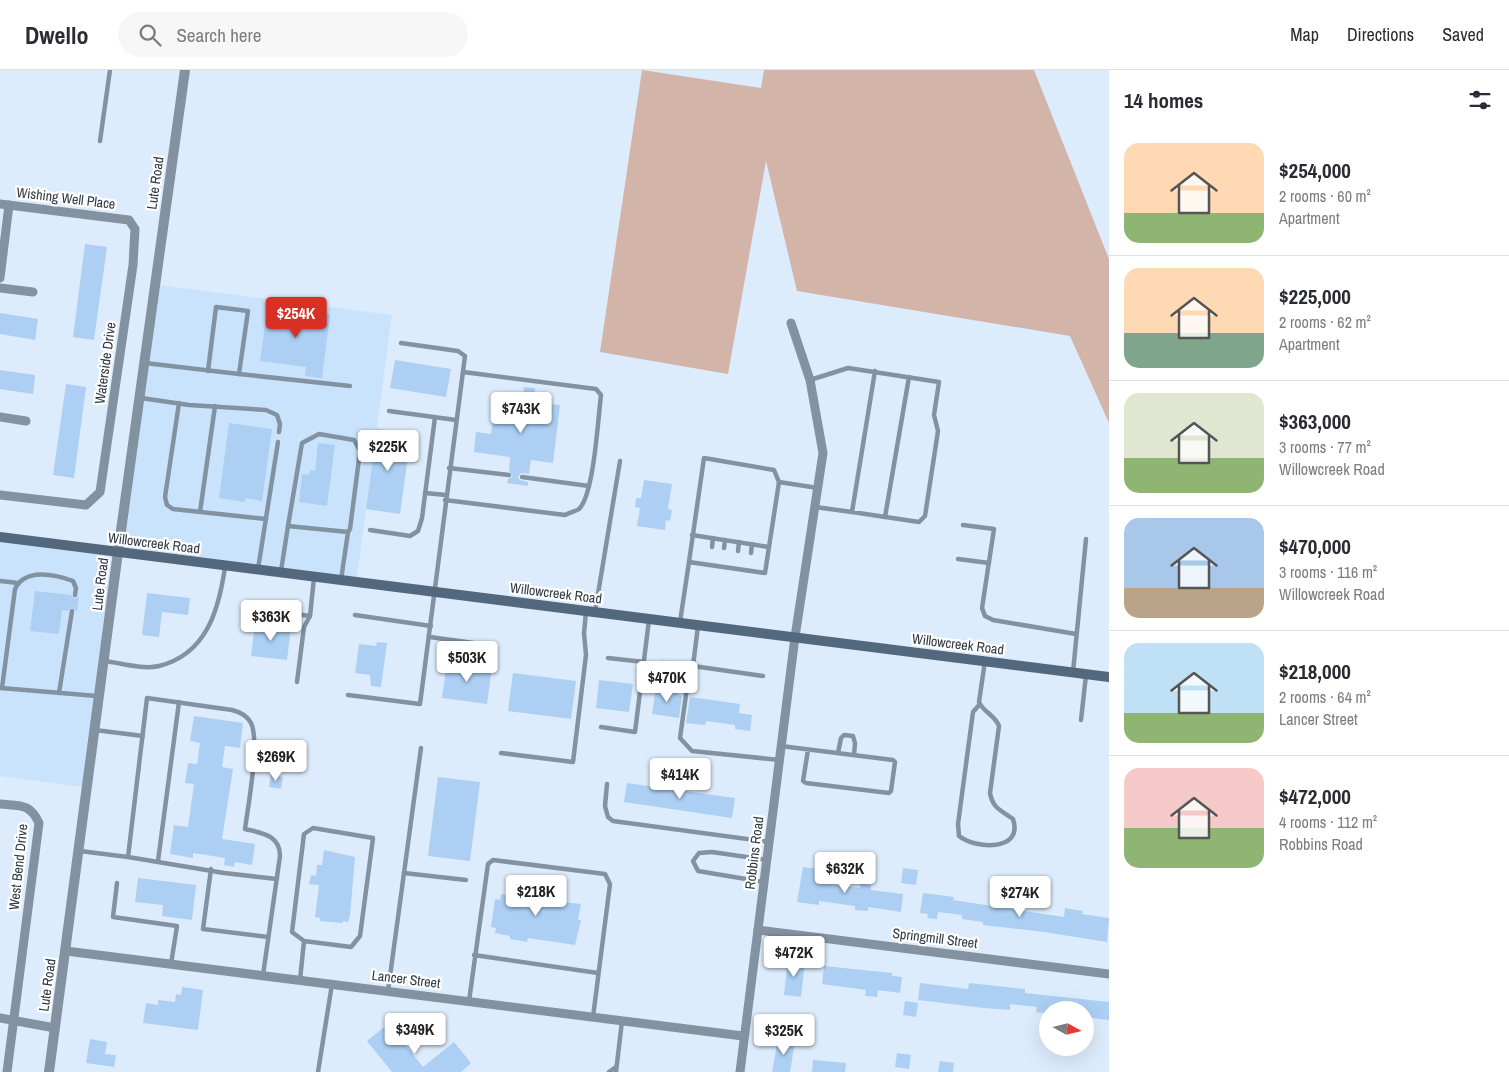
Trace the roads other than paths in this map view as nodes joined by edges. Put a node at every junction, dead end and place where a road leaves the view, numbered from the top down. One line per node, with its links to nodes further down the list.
1 (110, 70): 3 (lane)
2 (185, 70): 11 (street, Lute Road)
3 (100, 141)
4 (4, 205): 5 (street, Wishing Well Place); 6 (street)
5 (129, 220): 37 (street, Waterside Drive)
6 (0, 278)
7 (0, 288): 8 (street)
8 (33, 292)
9 (791, 323): 17 (street, Robbins Road)
10 (401, 343): 14 (lane)
11 (144, 363): 12 (lane); 19 (street, Lute Road)
12 (208, 371): 15 (lane); 15 (lane)
13 (875, 371): 16 (lane); 17 (lane); 41 (lane)
14 (463, 372): 25 (lane); 34 (lane)
15 (239, 374): 18 (lane)
16 (909, 377): 42 (lane); 42 (lane)
17 (810, 380): 35 (street, Robbins Road)
18 (350, 386)
19 (139, 398): 20 (lane); 59 (street, Lute Road)
20 (178, 403): 21 (lane); 40 (lane)
21 (214, 406): 27 (lane); 40 (lane)
22 (390, 411): 24 (lane)
23 (0, 417): 26 (street)
24 (435, 417): 25 (lane); 36 (lane)
25 (456, 420): 30 (lane)
26 (26, 421)
27 (279, 432)
28 (278, 442): 43 (lane)
29 (620, 461): 75 (lane)
30 (449, 468): 31 (lane); 38 (lane)
31 (509, 476)
32 (522, 477): 34 (lane)
33 (779, 482): 35 (lane); 48 (lane); 56 (lane)
34 (589, 486): 38 (lane)
35 (818, 488): 39 (street, Robbins Road)
36 (425, 493): 38 (lane); 46 (lane)
37 (0, 495)
38 (446, 497): 71 (lane)
39 (815, 507): 41 (lane); 84 (street, Robbins Road)
40 (200, 512): 43 (lane)
41 (852, 512): 42 (lane)
42 (885, 517)
43 (266, 519): 65 (lane)
44 (963, 525): 63 (lane)
45 (288, 526): 47 (lane); 47 (lane); 66 (lane)
46 (370, 530)
47 (348, 532): 69 (lane)
48 (692, 535): 50 (lane); 62 (lane)
49 (0, 537): 59 (main road, Willowcreek Road)
50 (713, 538): 52 (lane); 55 (lane)
51 (1086, 538): 82 (lane)
52 (725, 540): 53 (lane); 57 (lane)
53 (739, 542): 54 (lane); 58 (lane)
54 (752, 544): 56 (lane); 60 (lane)
55 (712, 547)
56 (769, 547): 62 (lane)
57 (724, 548)
58 (738, 551)
59 (118, 552): 64 (main road, Willowcreek Road); 87 (street, Lute Road)
60 (751, 553)
61 (958, 559): 63 (lane)
62 (689, 562): 79 (lane)
63 (989, 563): 82 (lane)
64 (226, 566): 65 (main road, Willowcreek Road); 87 (lane)
65 (258, 570): 66 (main road, Willowcreek Road)
66 (281, 572): 67 (main road, Willowcreek Road)
67 (314, 577): 69 (main road, Willowcreek Road); 77 (lane)
68 (0, 580): 70 (lane)
69 (341, 580): 71 (main road, Willowcreek Road)
70 (18, 583): 72 (lane); 97 (lane)
71 (436, 592): 75 (main road, Willowcreek Road); 81 (lane)
72 (75, 595)
73 (252, 608): 77 (lane)
74 (72, 611): 98 (lane)
75 (591, 611): 78 (main road, Willowcreek Road); 110 (lane)
76 (355, 615): 81 (lane)
77 (310, 616): 96 (lane)
78 (649, 618): 79 (main road, Willowcreek Road); 89 (lane)
79 (680, 622): 80 (main road, Willowcreek Road)
80 (698, 624): 84 (main road, Willowcreek Road); 91 (lane)
81 (431, 626): 83 (lane)
82 (1076, 634): 92 (lane)
83 (430, 637): 85 (lane); 99 (lane)
84 (795, 637): 88 (main road, Willowcreek Road); 107 (street, Robbins Road)
85 (495, 646)
86 (608, 658): 89 (lane)
87 (104, 660): 100 (street, Lute Road)
88 (984, 661): 92 (main road, Willowcreek Road); 102 (lane)
89 (644, 662): 104 (lane)
90 (663, 663): 91 (lane)
91 (691, 666): 94 (lane); 113 (lane)
92 (1073, 672): 93 (main road, Willowcreek Road)
93 (1086, 674): 95 (main road, Willowcreek Road); 103 (lane)
94 (763, 676)
95 (1109, 677)
96 (297, 682)
97 (1, 688): 98 (lane)
98 (60, 693): 100 (lane)
99 (348, 695)
100 (99, 696): 105 (street, Lute Road)
101 (179, 702): 106 (lane); 120 (lane); 123 (lane)
102 (980, 704): 102 (lane)
103 (1081, 720)
104 (601, 727)
105 (94, 730): 106 (lane); 117 (street, Lute Road)
106 (143, 736): 118 (lane)
107 (781, 746): 109 (lane); 113 (street, Robbins Road)
108 (421, 748): 122 (lane)
109 (808, 750): 111 (lane); 112 (lane)
110 (501, 753)
111 (838, 753): 112 (lane); 112 (lane)
112 (854, 755)
113 (780, 760): 116 (street, Robbins Road)
114 (608, 784): 116 (lane)
115 (0, 804): 142 (street, West Bend Drive)
116 (769, 842): 119 (street, Robbins Road)
117 (79, 851): 118 (lane); 130 (street, Lute Road)
118 (128, 857): 120 (lane)
119 (767, 860): 125 (street, Robbins Road); 125 (lane)
120 (158, 861): 121 (lane)
121 (211, 870): 123 (lane); 128 (lane)
122 (404, 873): 124 (lane); 138 (lane)
123 (277, 879): 128 (lane)
124 (466, 880)
125 (764, 882): 127 (street, Robbins Road)
126 (117, 883): 132 (lane)
127 (758, 930): 134 (street, Springmill Street); 145 (street, Robbins Road)
128 (268, 937): 135 (lane)
129 (304, 941): 129 (lane); 136 (lane)
130 (66, 951): 132 (street, Lancer Street); 144 (street, Lute Road)
131 (474, 955): 133 (lane); 133 (lane); 139 (lane)
132 (171, 964): 135 (street, Lancer Street)
133 (598, 973): 140 (lane)
134 (1109, 974)
135 (263, 975): 136 (street, Lancer Street)
136 (300, 980): 137 (street, Lancer Street)
137 (332, 984): 138 (street, Lancer Street); 149 (lane)
138 (388, 991): 139 (street, Lancer Street)
139 (469, 1001): 140 (street, Lancer Street)
140 (593, 1017): 143 (street, Lancer Street)
141 (0, 1018): 142 (street)
142 (14, 1020): 144 (street); 147 (street, West Bend Drive)
143 (622, 1021): 145 (street, Lancer Street); 146 (lane)
144 (55, 1028): 148 (street, Lute Road)
145 (743, 1036): 151 (street, Robbins Road)
146 (616, 1069): 150 (lane)
147 (6, 1072)
148 (49, 1072)
149 (318, 1072)
150 (609, 1072)
151 (740, 1072)

